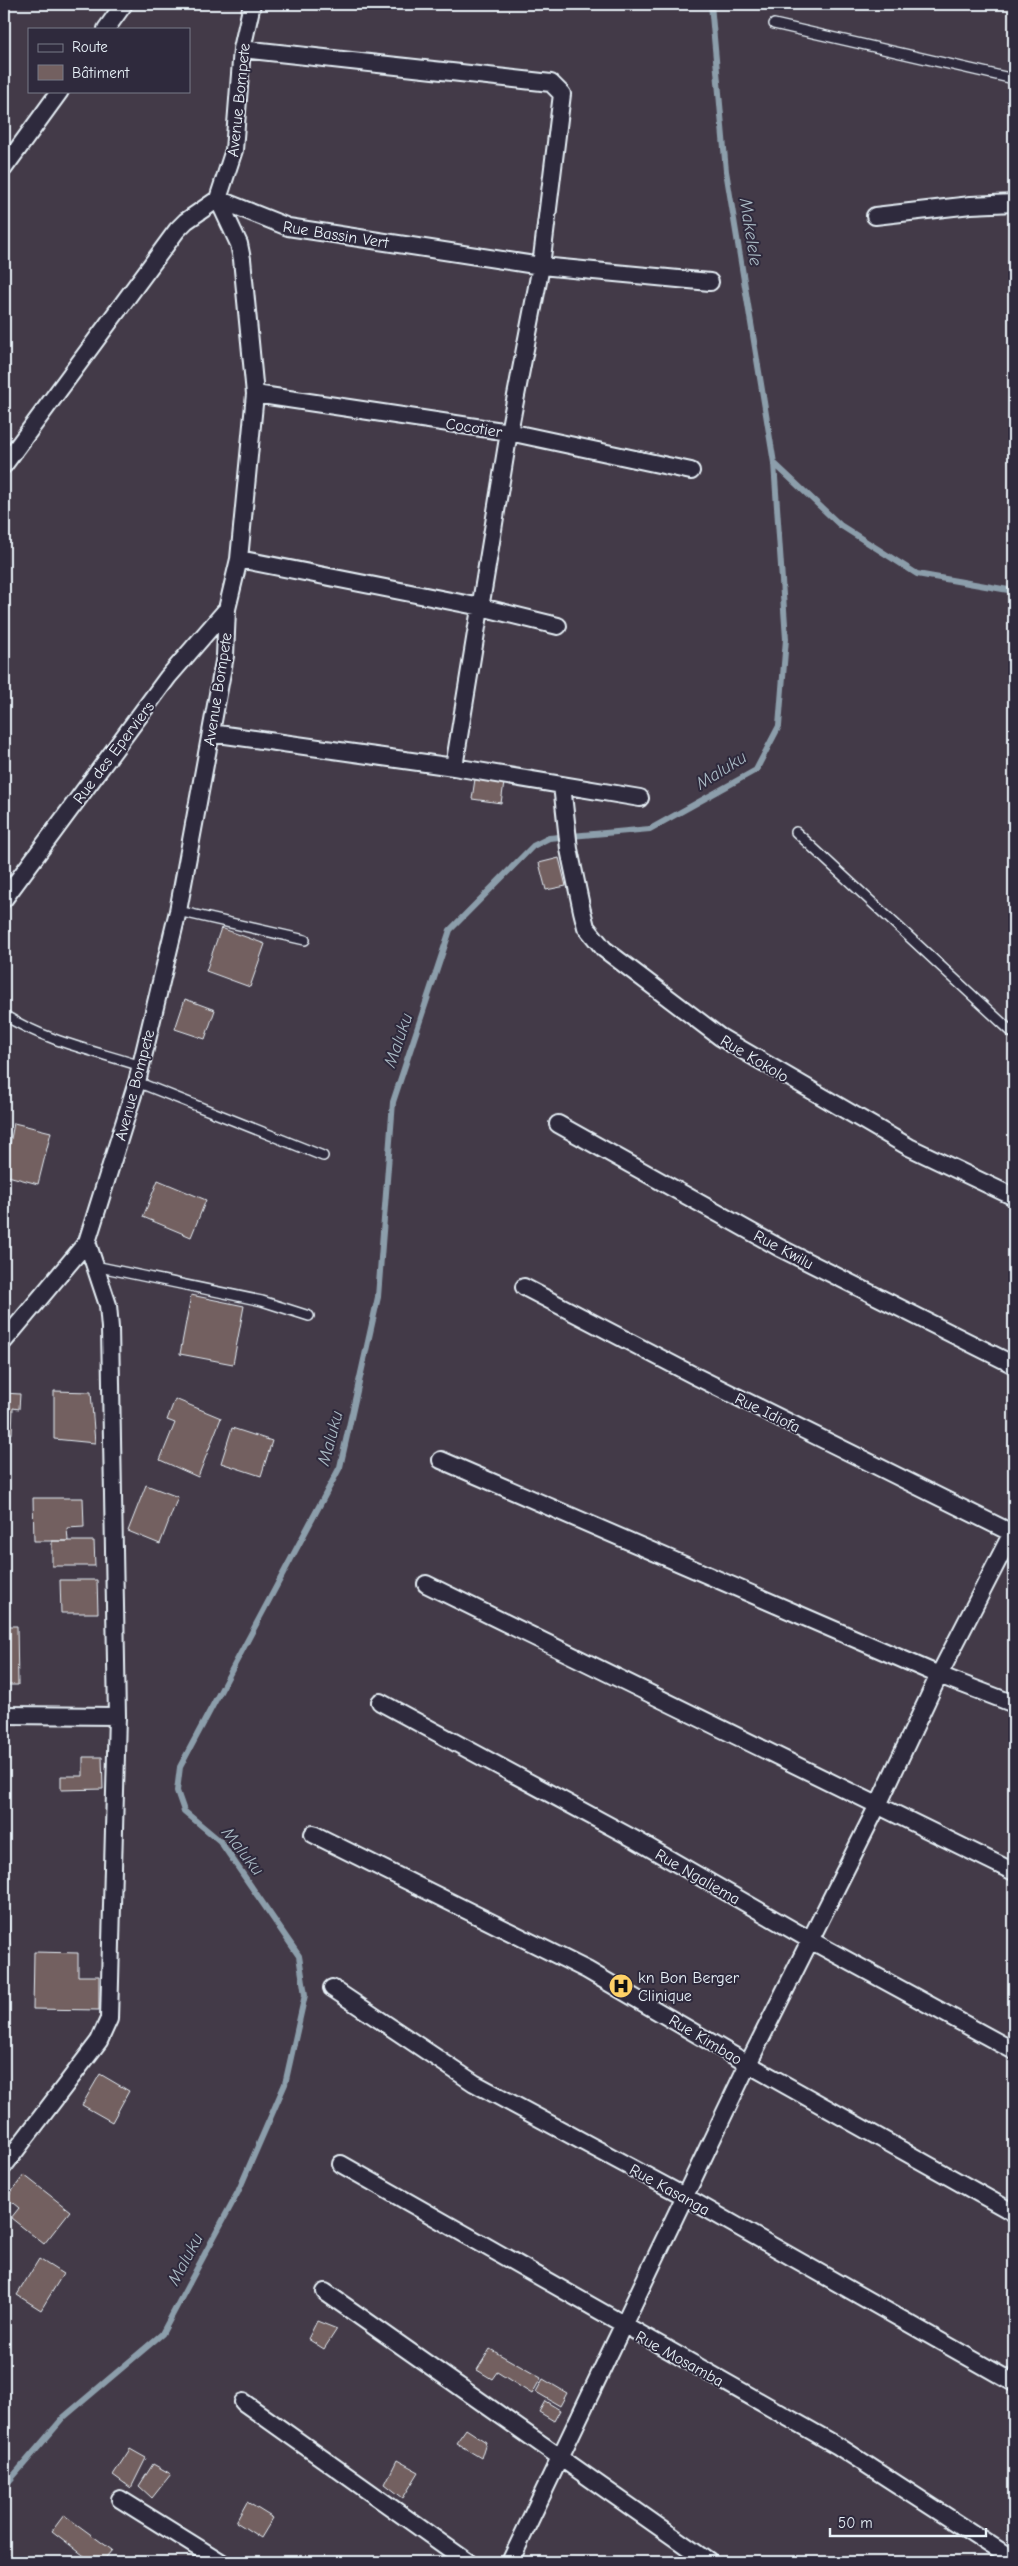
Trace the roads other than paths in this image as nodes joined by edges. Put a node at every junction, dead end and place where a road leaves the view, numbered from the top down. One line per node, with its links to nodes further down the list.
1 (124, 4): 4 (street)
2 (252, 4): 5 (street, Avenue Bompete)
3 (774, 24): 6 (lane)
4 (107, 28)
5 (242, 49): 9 (street, Avenue Bompete); 12 (street)
6 (1014, 79)
7 (59, 92): 8 (street)
8 (4, 168)
9 (218, 199): 12 (street, Rue Bassin Vert); 14 (street, Avenue Bompete); 16 (street)
10 (1014, 203): 11 (street)
11 (875, 216)
12 (541, 266): 13 (street, Rue Bassin Vert); 15 (street)
13 (710, 282)
14 (255, 394): 15 (street, Cocotier); 18 (street, Avenue Bompete)
15 (510, 432): 17 (street, Cocotier); 19 (street)
16 (5, 461)
17 (691, 471)
18 (239, 559): 19 (street); 20 (street, Avenue Bompete)
19 (481, 607): 21 (street); 23 (street)
20 (227, 609): 22 (street, Avenue Bompete); 27 (street, Rue des Eperviers)
21 (558, 626)
22 (211, 734): 23 (street); 28 (street, Avenue Bompete)
23 (454, 766): 24 (street)
24 (562, 785): 25 (street); 36 (street, Rue Kokolo)
25 (640, 798)
26 (796, 832): 31 (lane)
27 (4, 900)
28 (178, 911): 29 (lane); 32 (street, Avenue Bompete)
29 (305, 940)
30 (4, 1015): 32 (lane)
31 (1014, 1034)
32 (141, 1066): 33 (street, Avenue Bompete)
33 (137, 1082): 35 (lane); 37 (street, Avenue Bompete)
34 (558, 1124): 42 (street, Rue Kwilu)
35 (323, 1156)
36 (1014, 1197)
37 (87, 1242): 38 (street); 41 (street, Avenue Bompete)
38 (95, 1266): 40 (lane); 50 (street)
39 (524, 1288): 44 (street, Rue Idiofa)
40 (309, 1316)
41 (4, 1340)
42 (1014, 1365)
43 (441, 1460): 46 (street)
44 (1014, 1532): 46 (street)
45 (426, 1584): 51 (street)
46 (938, 1675): 48 (street); 51 (street)
47 (380, 1702): 54 (street, Rue Ngaliema)
48 (1014, 1704)
49 (4, 1715): 50 (street)
50 (117, 1716): 59 (street)
51 (878, 1805): 53 (street); 54 (street)
52 (313, 1834): 57 (street, Rue Kimbao)
53 (1014, 1872)
54 (810, 1940): 56 (street, Rue Ngaliema); 57 (street)
55 (332, 1988): 60 (street, Rue Kasanga)
56 (1014, 2051)
57 (748, 2064): 60 (street); 61 (street, Rue Kimbao)
58 (341, 2164): 63 (street, Rue Mosamba)
59 (4, 2166)
60 (684, 2196): 63 (street); 64 (street, Rue Kasanga)
61 (1014, 2213)
62 (325, 2292): 66 (street)
63 (622, 2325): 66 (street); 68 (street, Rue Mosamba)
64 (1014, 2383)
65 (243, 2402): 70 (street)
66 (559, 2458): 71 (street); 72 (street)
67 (120, 2499): 69 (street)
68 (1014, 2560)
69 (221, 2562)
70 (468, 2562)
71 (510, 2562)
72 (708, 2562)

